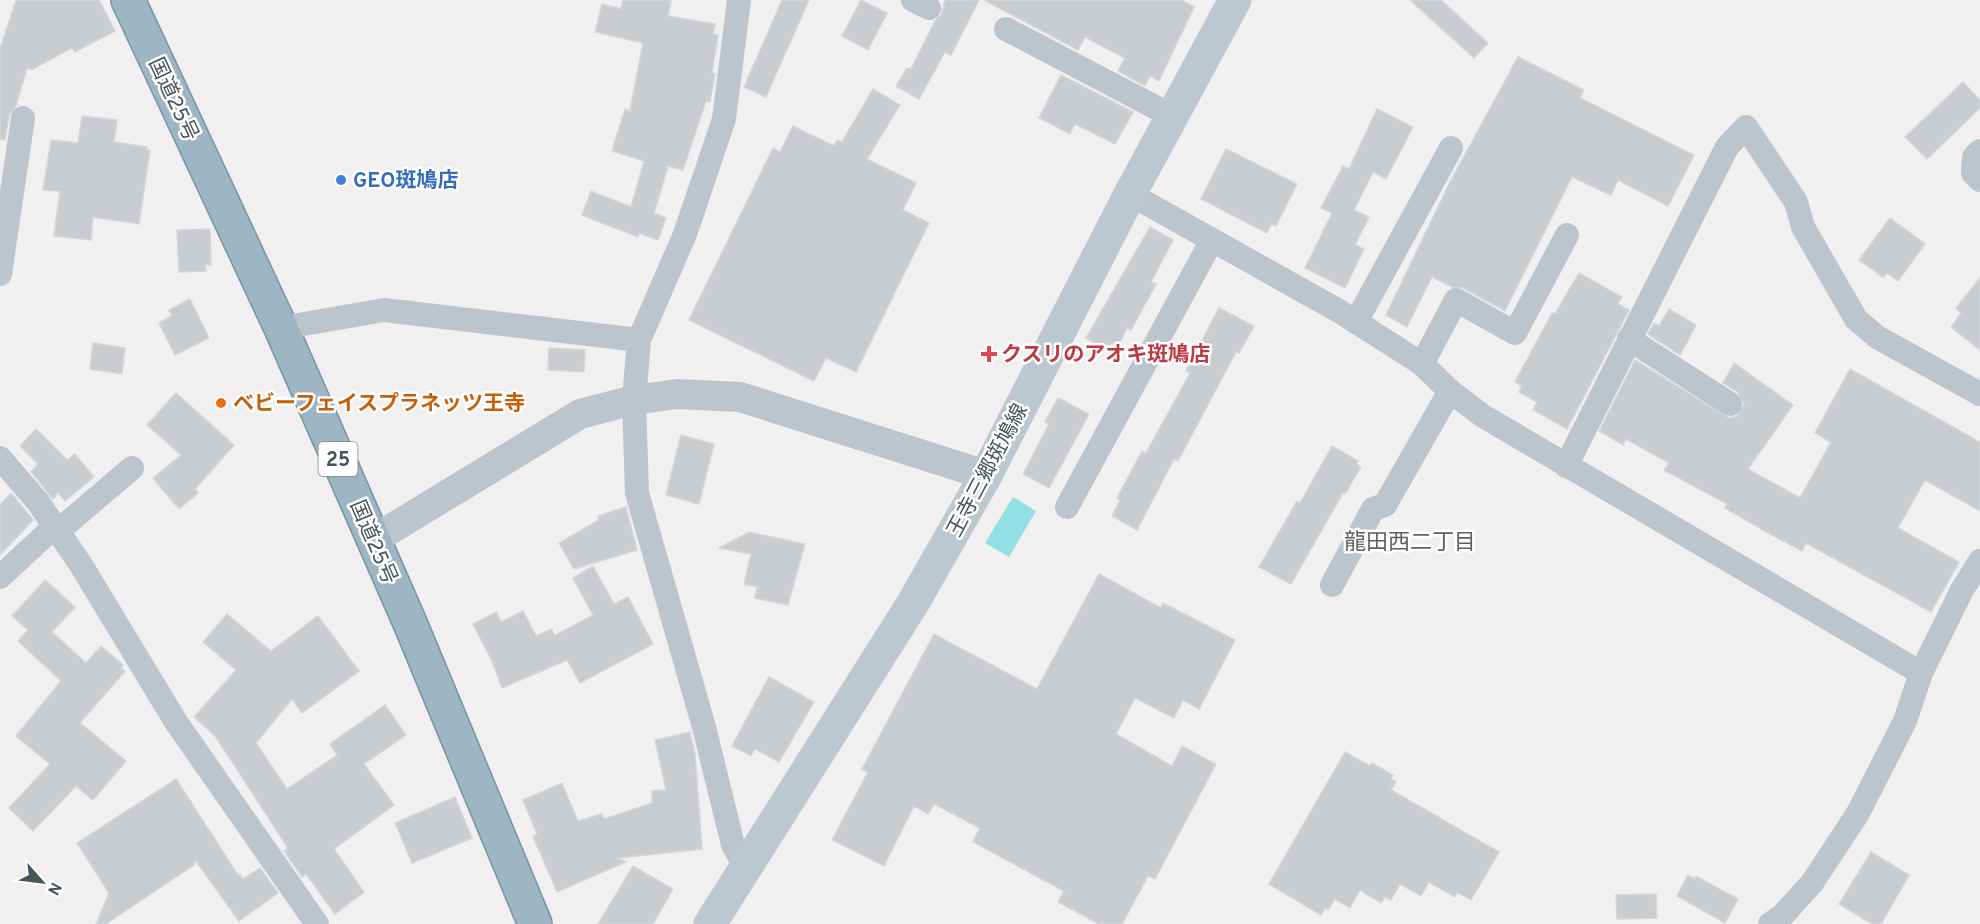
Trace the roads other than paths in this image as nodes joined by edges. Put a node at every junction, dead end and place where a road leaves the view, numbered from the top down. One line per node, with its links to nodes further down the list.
1 (128, 0): 15 (highway, 国道25号 / 25)
2 (739, 0): 17 (street)
3 (1234, 0): 5 (main road, 王寺三郷斑鳩線)
4 (1005, 29): 5 (street)
5 (1172, 116): 10 (main road, 王寺三郷斑鳩線)
6 (23, 118): 13 (street)
7 (1451, 148): 14 (street)
8 (1980, 151): 9 (street)
9 (1980, 180)
10 (1130, 194): 12 (street); 26 (main road, 王寺三郷斑鳩線)
11 (1567, 235): 18 (street)
12 (1212, 240): 14 (street); 27 (street)
13 (0, 274)
14 (1356, 322): 18 (street)
15 (281, 328): 17 (street); 29 (highway, 国道25号 / 25)
16 (1629, 339): 20 (street); 22 (street); 24 (street)
17 (639, 340): 21 (street)
18 (1422, 364): 19 (street)
19 (1450, 391): 24 (street); 32 (street)
20 (1980, 394)
21 (634, 400): 26 (street); 29 (street); 34 (street)
22 (1730, 404)
23 (0, 458): 28 (street)
24 (1566, 466): 33 (street)
25 (132, 468): 28 (street)
26 (986, 475): 34 (main road, 王寺三郷斑鳩線)
27 (1066, 507)
28 (56, 528): 31 (street); 35 (street)
29 (373, 540): 36 (highway, 国道25号 / 25)
30 (1980, 561): 33 (street)
31 (0, 577)
32 (1332, 585)
33 (1921, 673): 38 (street)
34 (747, 870): 37 (main road, 王寺三郷斑鳩線)
35 (317, 924)
36 (535, 924)
37 (710, 924)
38 (1770, 924)

